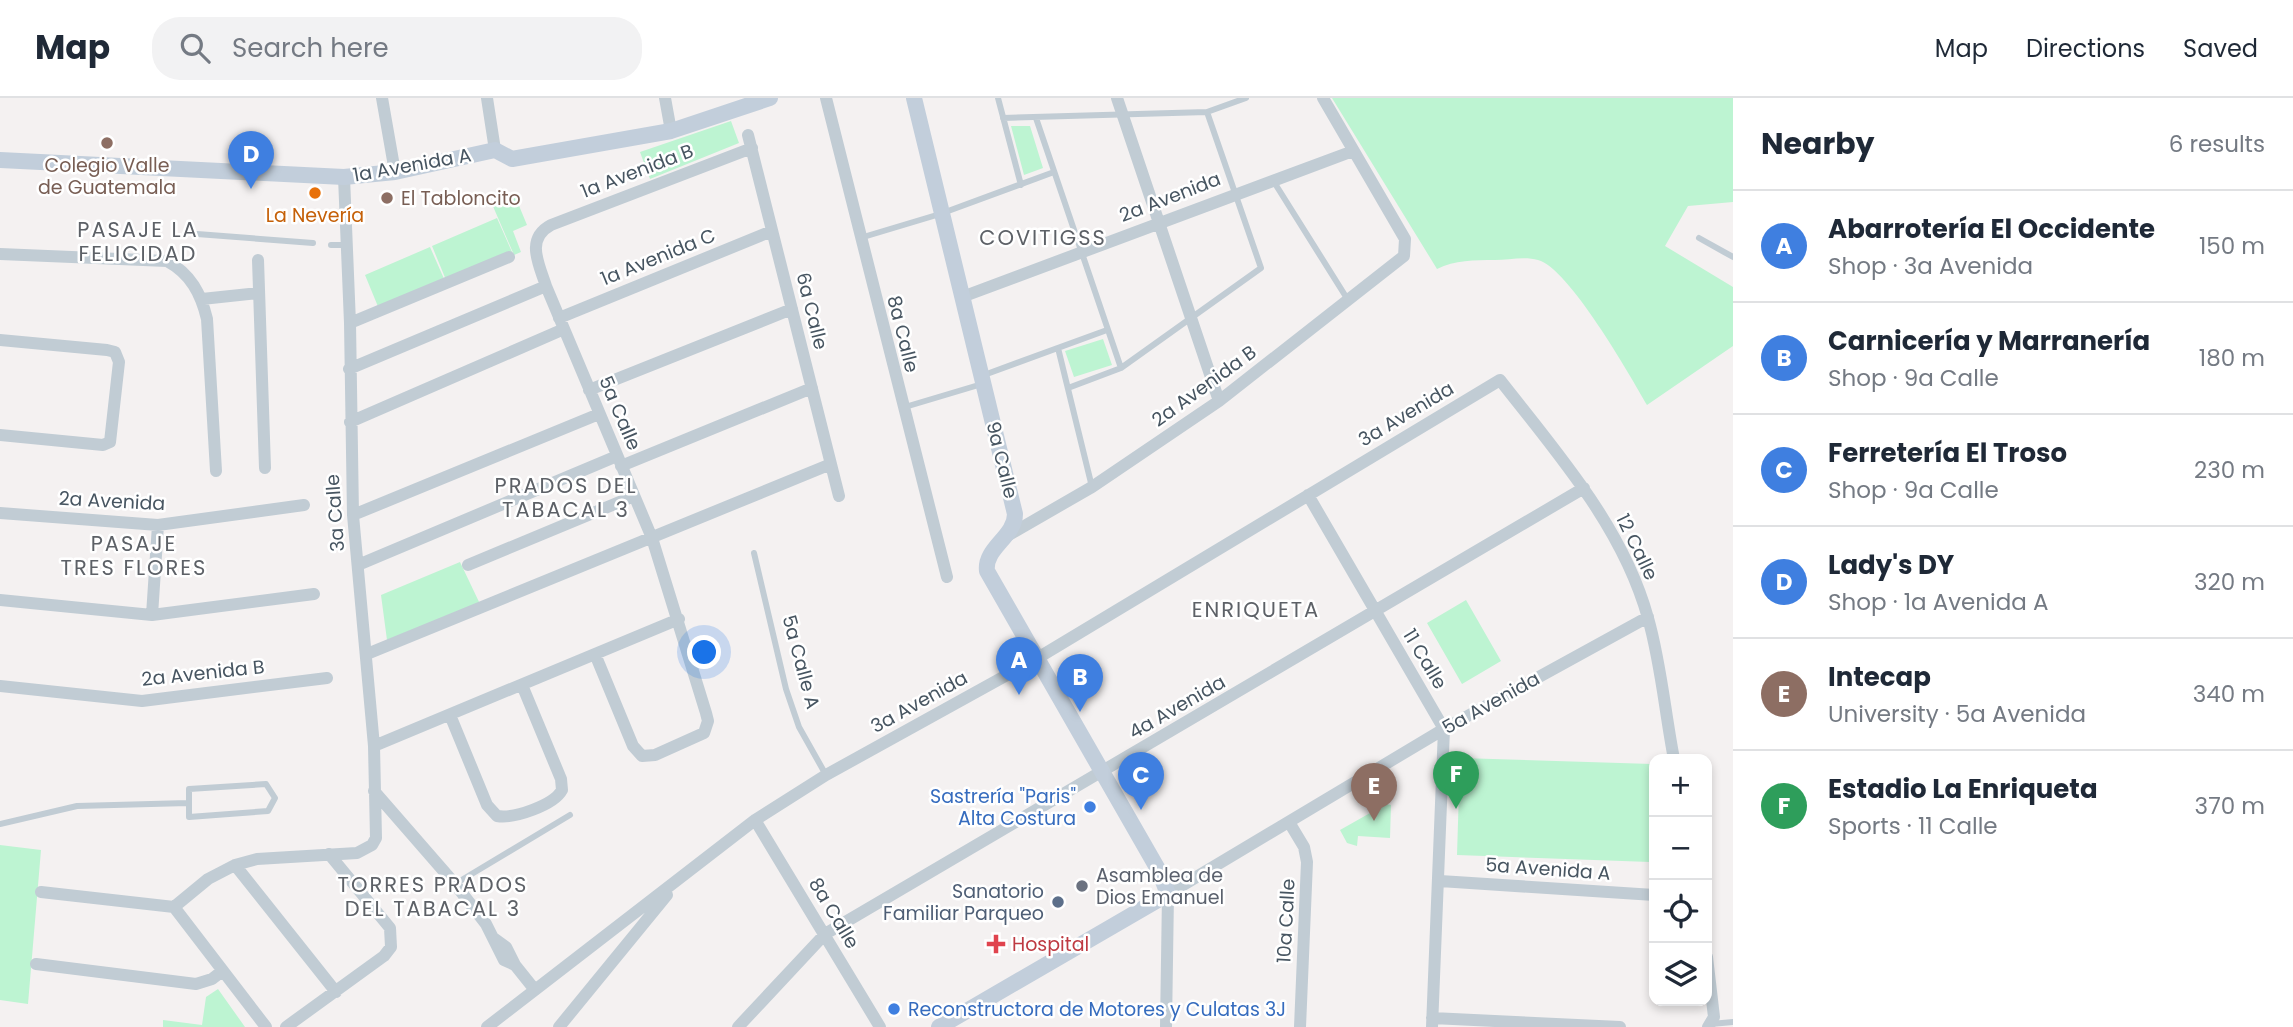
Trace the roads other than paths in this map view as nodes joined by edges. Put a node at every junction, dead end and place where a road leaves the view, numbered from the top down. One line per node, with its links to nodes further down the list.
1 (382, 98): 20 (street)
2 (487, 98): 17 (street)
3 (665, 98): 15 (street)
4 (771, 98): 15 (main road, 1a Avenida A)
5 (826, 98): 32 (street, 8a Calle)
6 (914, 98): 26 (main road, 9a Calle)
7 (998, 98): 13 (lane)
8 (1117, 98): 12 (street)
9 (1246, 98): 11 (lane)
10 (1323, 98): 18 (street)
11 (1207, 111): 12 (lane); 25 (lane)
12 (1122, 115): 14 (lane); 27 (street)
13 (1003, 117): 14 (lane); 24 (lane)
14 (1036, 118): 21 (lane)
15 (671, 131): 17 (main road, 1a Avenida A)
16 (750, 141): 28 (street, 6a Calle); 30 (street, 1a Avenida B)
17 (495, 150): 20 (main road, 1a Avenida A)
18 (1353, 151): 23 (street, 2a Avenida); 45 (street, 2a Avenida B)
19 (0, 160): 22 (main road, 1a Avenida A)
20 (395, 172): 22 (main road, 1a Avenida A)
21 (1054, 172): 24 (lane); 36 (lane)
22 (344, 177): 35 (street, 3a Calle)
23 (1272, 180): 25 (street, 2a Avenida); 45 (lane)
24 (1021, 185): 26 (lane)
25 (1234, 194): 27 (street, 2a Avenida); 47 (lane)
26 (940, 214): 32 (lane); 43 (main road, 9a Calle)
27 (1157, 222): 36 (street, 2a Avenida); 47 (street)
28 (772, 231): 46 (street, 6a Calle); 49 (street, 1a Avenida C)
29 (197, 234): 33 (lane)
30 (538, 235): 41 (street, 5a Calle)
31 (1699, 237): 39 (lane)
32 (860, 238): 61 (street, 8a Calle)
33 (313, 243)
34 (331, 245): 35 (lane)
35 (346, 245): 48 (street, 3a Calle)
36 (1080, 252): 43 (street, 2a Avenida); 50 (lane)
37 (0, 254): 44 (street)
38 (509, 257): 48 (street)
39 (1733, 257)
40 (258, 260): 42 (street)
41 (545, 286): 49 (street, 5a Calle); 54 (street)
42 (258, 293): 44 (street); 67 (street)
43 (962, 297): 55 (main road, 9a Calle)
44 (202, 299): 68 (street)
45 (1349, 300): 60 (street, 2a Avenida B)
46 (792, 309): 57 (street, 6a Calle); 59 (street)
47 (1190, 321): 53 (lane); 60 (street)
48 (350, 323): 54 (street, 3a Calle)
49 (561, 324): 59 (street, 5a Calle); 63 (street, 1a Avenida C)
50 (1107, 330): 52 (lane); 53 (lane)
51 (0, 340): 64 (street)
52 (1058, 348): 55 (lane); 58 (lane)
53 (1121, 368): 58 (lane)
54 (349, 369): 63 (street, 3a Calle)
55 (983, 380): 61 (lane); 78 (main road, 9a Calle)
56 (1500, 380): 70 (street, 12 Calle); 71 (street, 3a Avenida)
57 (812, 388): 65 (street); 66 (street, 6a Calle)
58 (1068, 388): 69 (lane)
59 (589, 390): 62 (street, 5a Calle)
60 (1219, 401): 69 (street, 2a Avenida B)
61 (901, 408): 83 (street, 8a Calle)
62 (599, 414): 65 (street, 5a Calle); 76 (street)
63 (350, 422): 76 (street, 3a Calle)
64 (0, 435)
65 (619, 461): 72 (street, 5a Calle); 81 (street)
66 (831, 464): 73 (street, 6a Calle); 79 (street)
67 (265, 468)
68 (216, 471)
69 (1092, 488): 78 (street, 2a Avenida B)
70 (1584, 488): 86 (street, 4a Avenida); 88 (street, 12 Calle)
71 (1308, 495): 86 (street, 11 Calle); 92 (street, 3a Avenida)
72 (634, 496): 79 (street, 5a Calle); 82 (street)
73 (839, 496)
74 (304, 505): 77 (street, 2a Avenida)
75 (0, 513): 77 (street, 2a Avenida)
76 (353, 514): 81 (street, 3a Calle)
77 (158, 526): 87 (street)
78 (1006, 537): 92 (main road, 9a Calle)
79 (652, 538): 89 (street, 5a Calle); 90 (street)
80 (754, 553): 101 (lane, 5a Calle A)
81 (358, 565): 90 (street, 3a Calle)
82 (468, 565)
83 (947, 577)
84 (314, 594): 87 (street)
85 (0, 600): 87 (street)
86 (1374, 613): 97 (street, 11 Calle); 100 (street, 4a Avenida)
87 (152, 615)
88 (1648, 617): 97 (street, 5a Avenida); 99 (street, 12 Calle)
89 (679, 619): 91 (street); 91 (street, 5a Calle)
90 (367, 654): 98 (street, 3a Calle)
91 (595, 654): 94 (street)
92 (1037, 659): 100 (main road, 9a Calle); 101 (street, 3a Avenida)
93 (327, 678): 95 (street, 2a Avenida B)
94 (522, 685): 96 (street); 96 (street)
95 (0, 686)
96 (450, 715): 98 (street)
97 (1444, 729): 106 (street, 5a Avenida); 110 (street)
98 (374, 746): 102 (street, 3a Calle)
99 (1673, 754)
100 (1103, 772): 114 (main road, 9a Calle); 117 (street, 4a Avenida)
101 (826, 775): 105 (street, 3a Avenida)
102 (374, 791): 108 (street, 3a Calle); 112 (street)
103 (188, 803): 103 (lane); 107 (lane)
104 (570, 815): 112 (lane)
105 (755, 820): 111 (street, 3a Avenida); 117 (street, 8a Calle)
106 (1289, 822): 114 (street, 5a Avenida); 134 (street, 10a Calle)
107 (0, 824)
108 (329, 854): 109 (street); 121 (street)
109 (235, 865): 116 (street); 121 (street)
110 (1440, 881): 115 (street, 5a Avenida A); 123 (street)
111 (677, 883): 120 (street, 3a Avenida); 129 (street)
112 (456, 884): 120 (street)
113 (40, 892): 116 (street)
114 (1168, 894): 132 (main road, 5a Avenida); 133 (street, 9a Calle)
115 (1649, 895)
116 (174, 907): 119 (street)
117 (825, 934): 130 (street, 4a Avenida); 131 (street, 8a Calle)
118 (36, 964): 119 (street)
119 (221, 972): 126 (street)
120 (535, 990): 128 (street, 3a Avenida)
121 (336, 992): 127 (street)
122 (1712, 1000): 125 (street)
123 (1432, 1022): 135 (street)
124 (1733, 1022): 125 (lane)
125 (1710, 1026)
126 (265, 1027)
127 (286, 1027)
128 (487, 1027)
129 (559, 1027)
130 (738, 1027)
131 (880, 1027)
132 (939, 1027)
133 (1166, 1027)
134 (1300, 1027)
135 (1605, 1027): 136 (street)
136 (1620, 1027)

